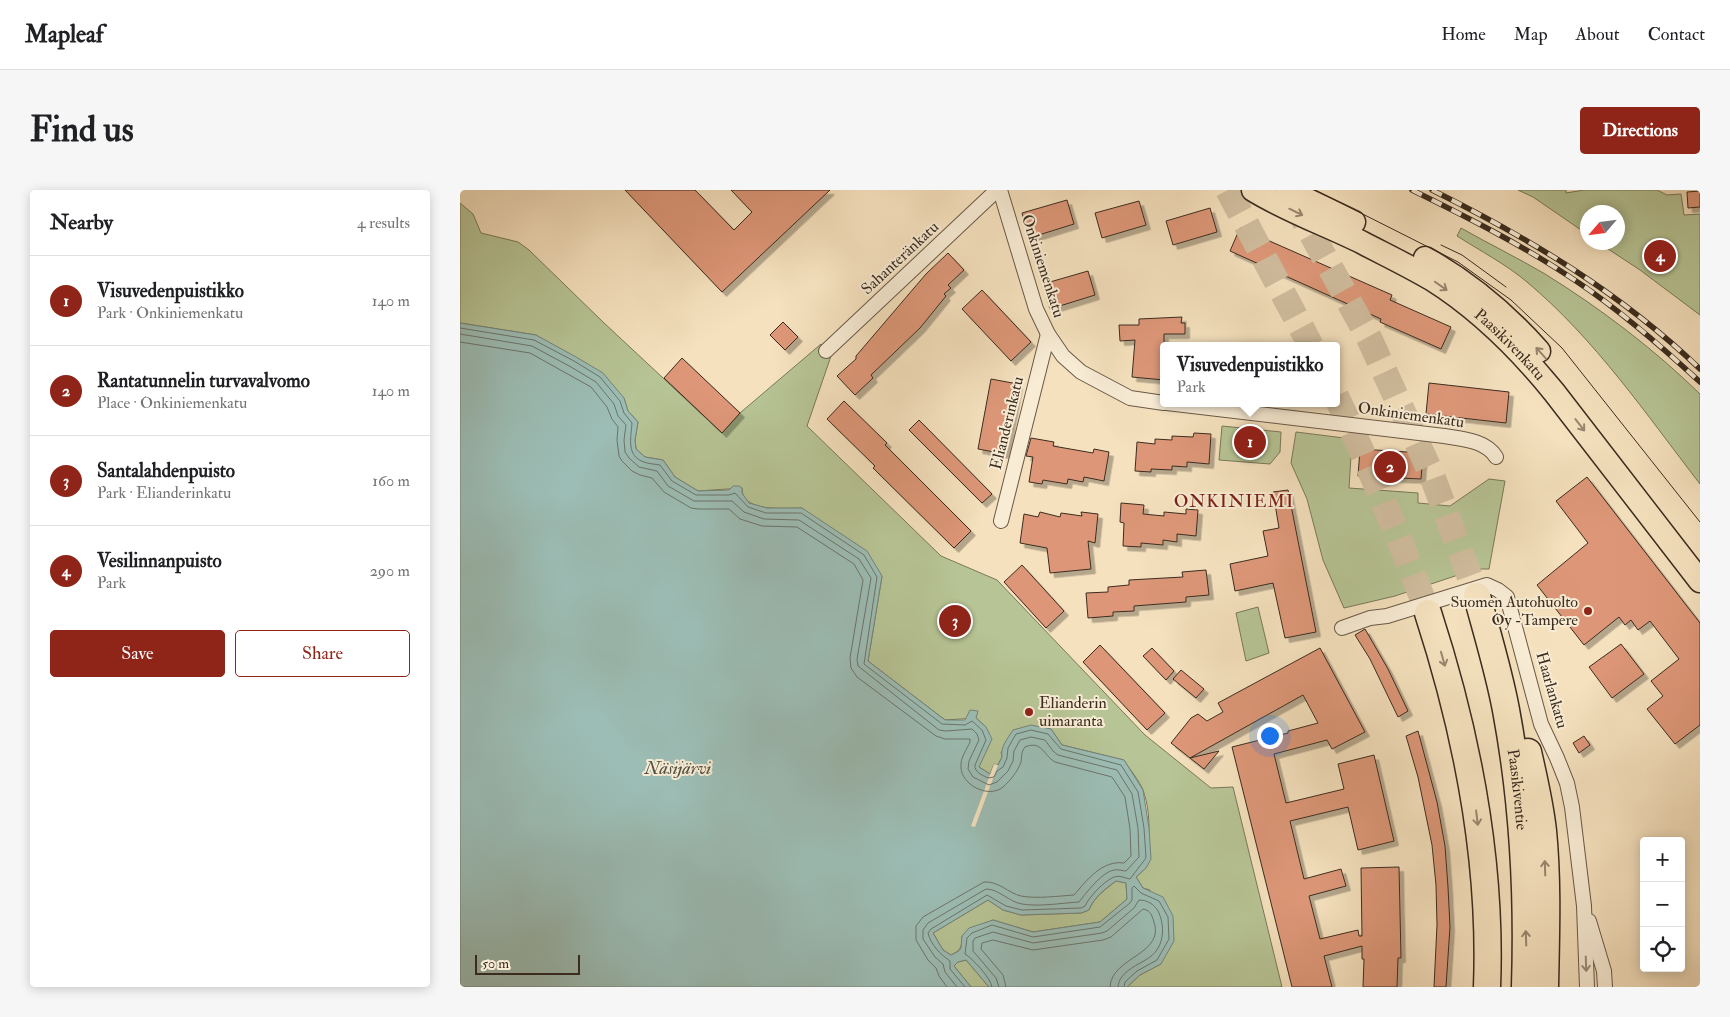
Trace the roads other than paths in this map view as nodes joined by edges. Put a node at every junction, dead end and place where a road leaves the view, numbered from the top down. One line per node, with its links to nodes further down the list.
1 (999, 190): 4 (street, Onkiniemenkatu); 5 (street, Sahanteränkatu)
2 (1253, 190): 11 (main road, Paasikivenkatu, one-way to 11)
3 (1286, 190): 10 (main road, Paasikivenkatu, one-way to 3)
4 (1048, 334): 6 (street, Onkiniemenkatu); 9 (street, Elianderinkatu)
5 (826, 351)
6 (1160, 402)
7 (1198, 407): 8 (street, Onkiniemenkatu)
8 (1496, 457)
9 (1001, 521)
10 (1700, 557)
11 (1700, 581)
12 (1477, 596): 15 (highway, Paasikiventie)
13 (1428, 613): 17 (highway, one-way to 17)
14 (1342, 628): 16 (street, Haarlankatu)
15 (1489, 639): 18 (highway, Paasikiventie, one-way to 15); 19 (highway, one-way to 15)
16 (1584, 906): 20 (street, Haarlankatu, one-way to 20); 21 (street, Haarlankatu)
17 (1487, 987)
18 (1525, 987)
19 (1545, 987)
20 (1587, 987)
21 (1605, 987)

